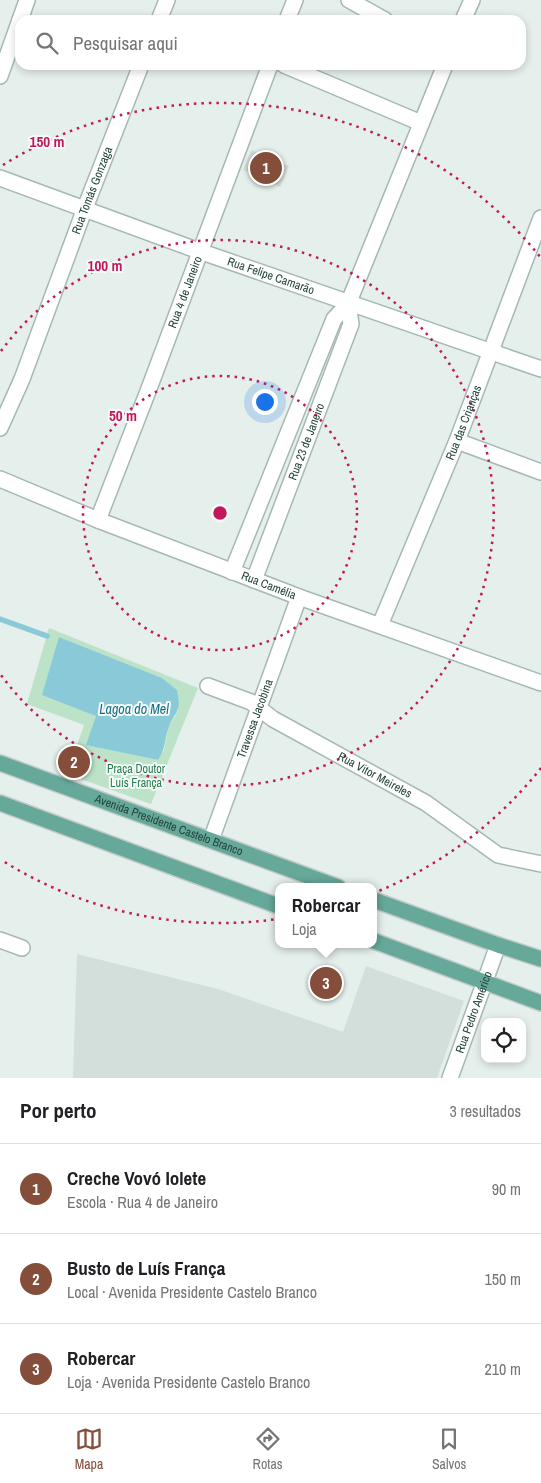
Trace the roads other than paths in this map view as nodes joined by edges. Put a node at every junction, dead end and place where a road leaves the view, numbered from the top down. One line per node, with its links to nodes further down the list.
1 (27, 0): 6 (street)
2 (167, 0): 7 (street)
3 (295, 0): 8 (street)
4 (349, 0): 9 (street)
5 (472, 0): 10 (street)
6 (22, 15)
7 (161, 15)
8 (290, 15)
9 (376, 15)
10 (465, 15)
11 (15, 34): 16 (street)
12 (139, 70): 19 (street, Rua Tomás Gonzaga)
13 (268, 70): 21 (street, Rua 4 de Janeiro)
14 (296, 70): 17 (street)
15 (443, 70): 17 (street, Rua 23 de Janeiro)
16 (0, 76)
17 (421, 123): 22 (street, Rua 23 de Janeiro)
18 (0, 178): 19 (street, Rua Felipe Camarão)
19 (85, 208): 21 (street, Rua Felipe Camarão); 25 (street, Rua Tomás Gonzaga)
20 (541, 218): 23 (street, Rua das Crianças)
21 (199, 252): 22 (street, Rua Felipe Camarão); 29 (street, Rua 4 de Janeiro)
22 (348, 304): 23 (street, Rua Felipe Camarão); 30 (street, Rua 23 de Janeiro); 31 (street, Rua 23 de Janeiro)
23 (490, 351): 24 (street, Rua Felipe Camarão); 26 (street, Rua das Crianças)
24 (541, 369)
25 (0, 428)
26 (457, 441): 27 (street); 33 (street, Rua das Crianças)
27 (541, 472)
28 (0, 479): 29 (street, Rua Camélia)
29 (98, 520): 30 (street, Rua Camélia)
30 (232, 572): 31 (street, Rua Camélia)
31 (254, 580): 32 (street, Rua Camélia)
32 (299, 597): 33 (street, Rua Camélia); 36 (street, Travessa Jacobina)
33 (380, 625): 34 (street, Rua Camélia)
34 (541, 683)
35 (208, 686): 36 (street, Rua Vitor Meireles)
36 (259, 708): 39 (street, Travessa Jacobina); 40 (street, Rua Vitor Meireles)
37 (0, 763): 39 (main road, Avenida Presidente Castelo Branco)
38 (0, 803): 43 (main road)
39 (210, 840): 41 (main road, Avenida Presidente Castelo Branco)
40 (541, 864)
41 (327, 883)
42 (377, 901): 46 (main road)
43 (275, 905)
44 (0, 940): 47 (street)
45 (377, 942): 49 (main road)
46 (498, 946): 48 (main road); 49 (street, Rua Pedro Américo)
47 (22, 948)
48 (541, 959)
49 (484, 982): 50 (main road); 51 (street, Rua Pedro Américo)
50 (541, 1003)
51 (450, 1078)

